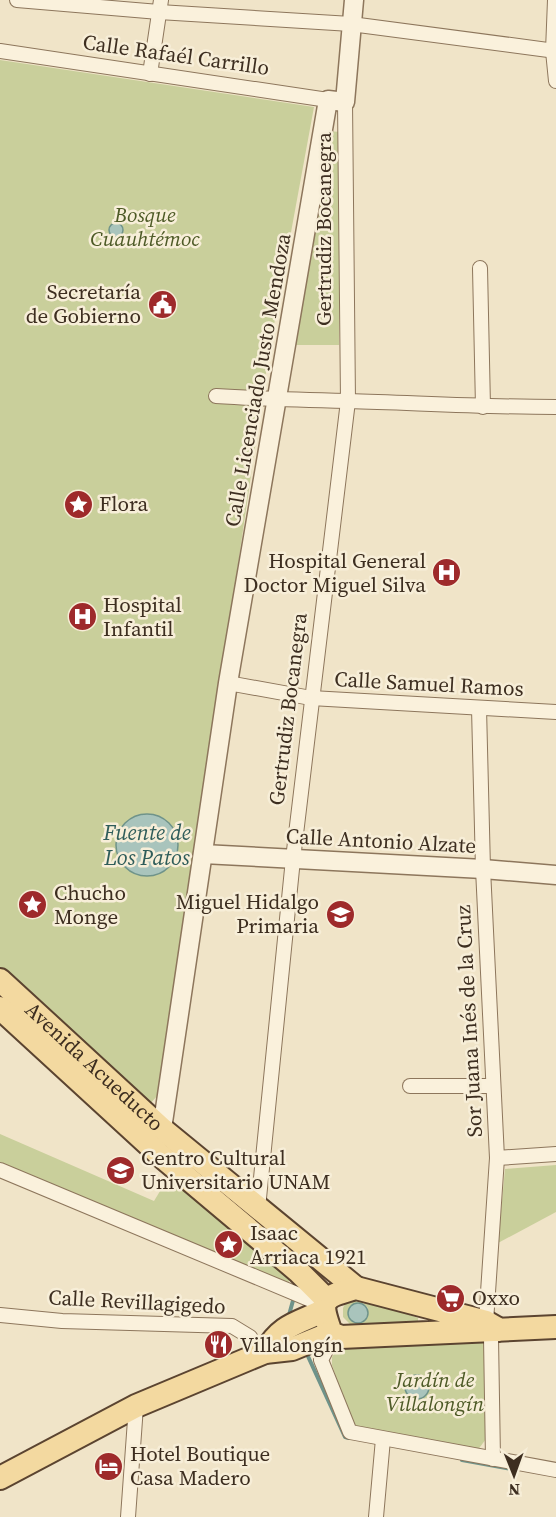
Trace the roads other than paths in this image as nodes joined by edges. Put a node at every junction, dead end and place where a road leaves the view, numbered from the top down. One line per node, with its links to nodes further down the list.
1 (17, 0): 4 (street)
2 (354, 0): 5 (street, Gertrudiz Bocanegra)
3 (555, 0): 7 (street)
4 (160, 6): 5 (street); 8 (street)
5 (351, 24): 7 (street); 10 (street, Gertrudiz Bocanegra)
6 (0, 51): 8 (street, Calle Rafaél Carrillo)
7 (555, 51): 9 (street)
8 (150, 74): 10 (street, Calle Rafaél Carrillo)
9 (556, 81)
10 (337, 101): 13 (street, Calle Licenciado Justo Mendoza); 14 (street, Gertrudiz Bocanegra)
11 (480, 268): 15 (street)
12 (216, 396): 13 (street)
13 (278, 401): 14 (street); 17 (street, Calle Licenciado Justo Mendoza)
14 (348, 401): 15 (street); 18 (street, Gertrudiz Bocanegra)
15 (483, 407): 16 (street)
16 (556, 407)
17 (228, 683): 18 (street, Calle Samuel Ramos); 21 (street, Calle Licenciado Justo Mendoza)
18 (311, 698): 19 (street, Calle Samuel Ramos); 22 (street, Gertrudiz Bocanegra)
19 (479, 708): 20 (street, Calle Samuel Ramos); 23 (street, Sor Juana Inés de la Cruz)
20 (556, 712)
21 (203, 854): 22 (street, Calle Antonio Alzate); 29 (street, Calle Licenciado Justo Mendoza)
22 (293, 859): 23 (street, Calle Antonio Alzate); 33 (street, Gertrudiz Bocanegra)
23 (483, 869): 24 (street, Calle Antonio Alzate); 28 (street, Sor Juana Inés de la Cruz)
24 (556, 874)
25 (0, 980): 29 (main road, Avenida Acueducto)
26 (0, 1008): 35 (main road, Avenida Acueducto)
27 (410, 1086): 28 (street)
28 (493, 1086): 31 (street, Sor Juana Inés de la Cruz)
29 (162, 1129): 33 (main road, Avenida Acueducto)
30 (556, 1154): 31 (street)
31 (497, 1158): 38 (street, Sor Juana Inés de la Cruz)
32 (0, 1170): 35 (street)
33 (258, 1208): 34 (main road, Avenida Acueducto)
34 (356, 1288): 35 (main road); 38 (main road)
35 (324, 1305): 39 (main road); 40 (main road)
36 (0, 1315): 40 (street, Calle Revillagigedo)
37 (556, 1327): 38 (main road)
38 (492, 1328): 39 (main road); 43 (street)
39 (333, 1334): 40 (main road); 42 (street)
40 (262, 1353): 41 (main road)
41 (136, 1406): 45 (main road); 46 (street)
42 (383, 1439): 43 (street); 47 (street)
43 (493, 1459): 44 (street)
44 (556, 1470)
45 (1, 1477)
46 (128, 1517)
47 (376, 1517)

